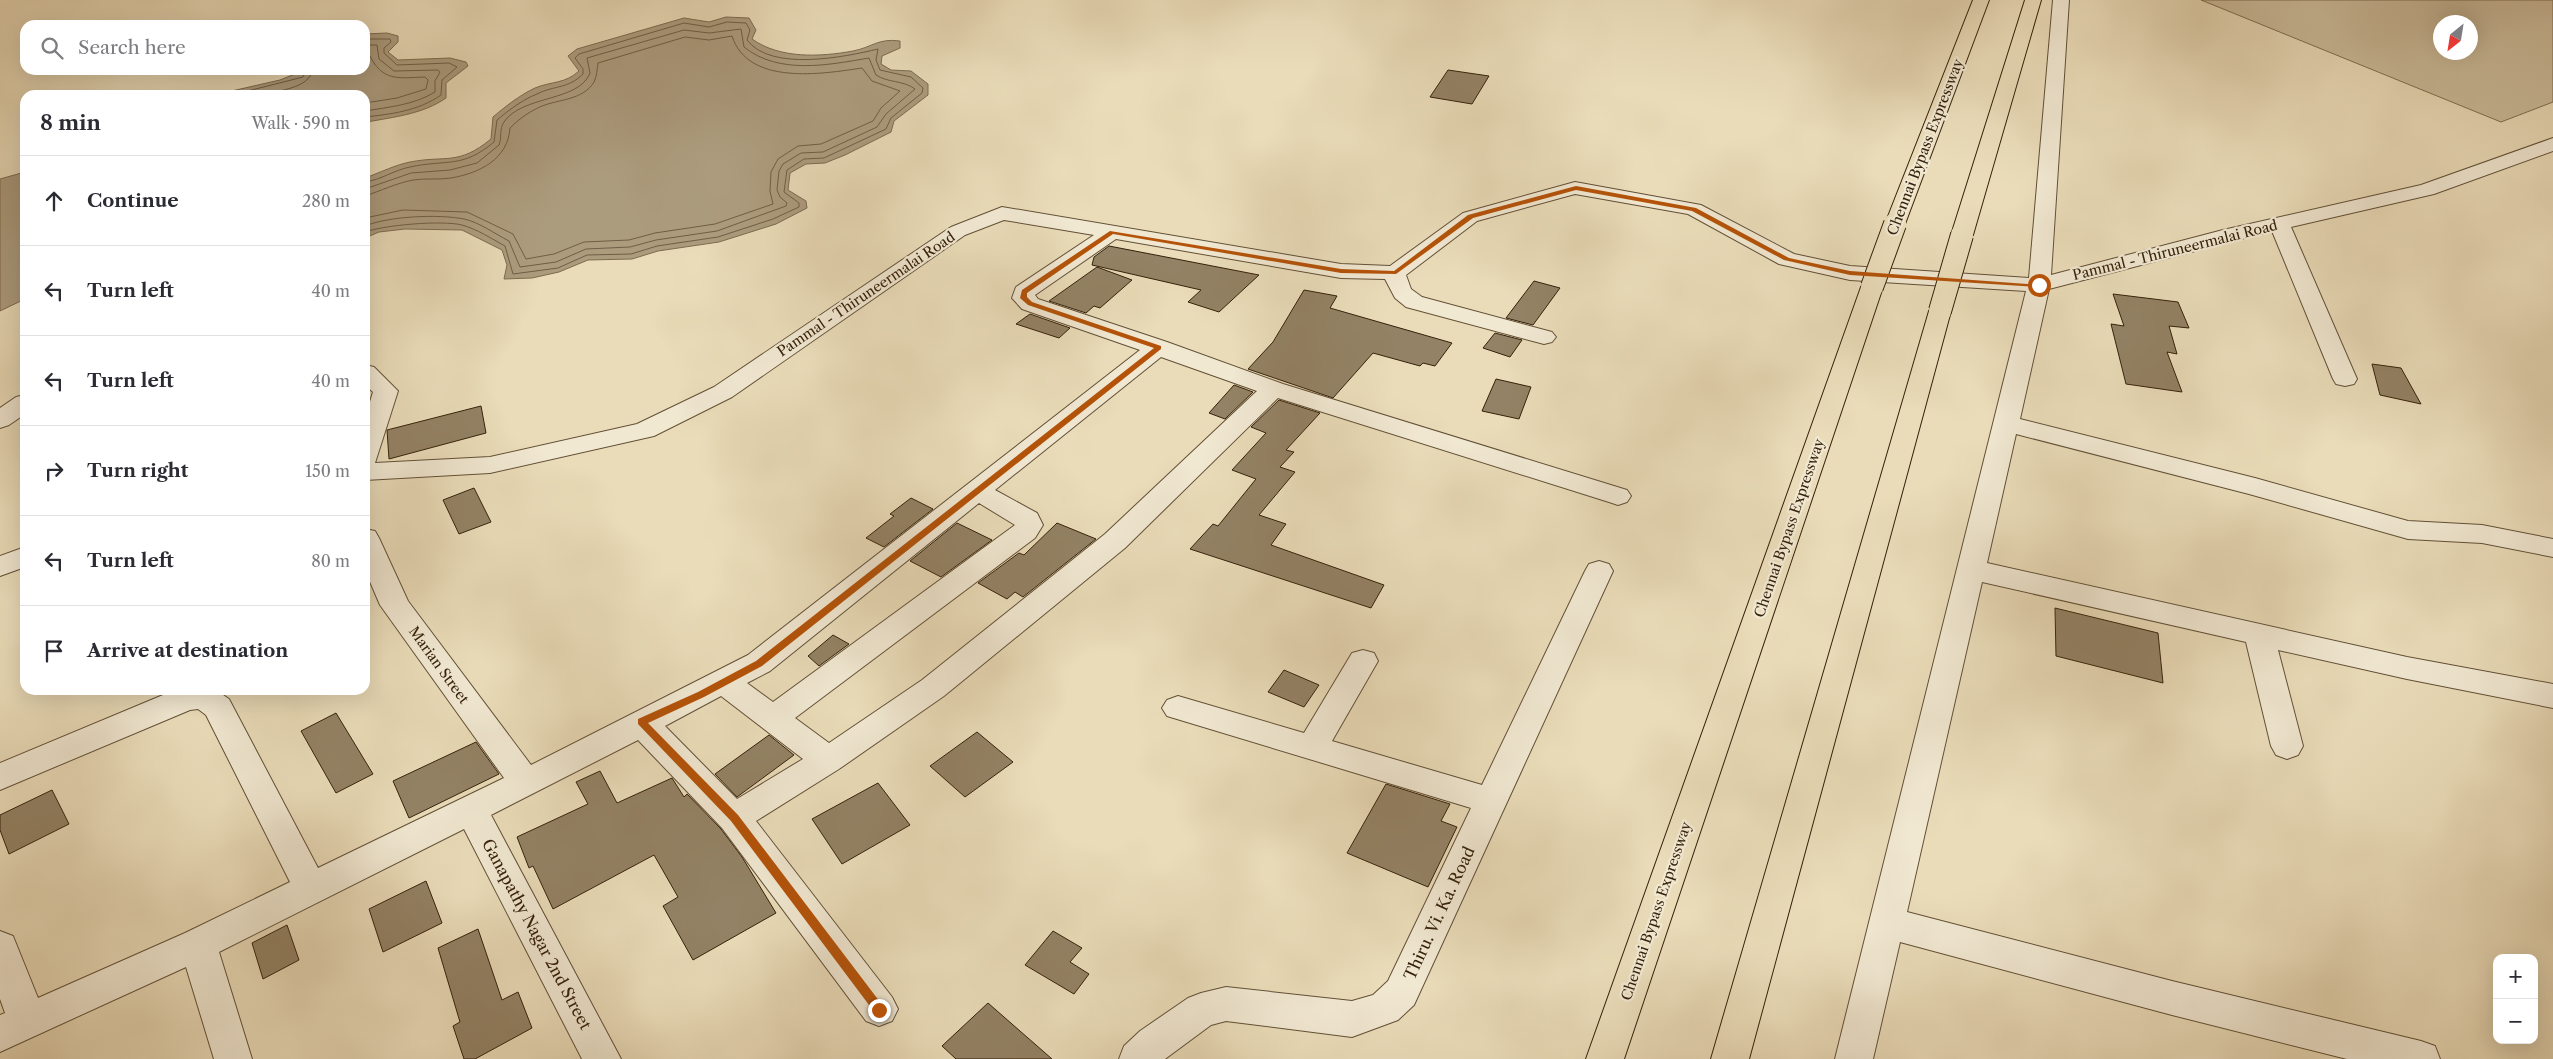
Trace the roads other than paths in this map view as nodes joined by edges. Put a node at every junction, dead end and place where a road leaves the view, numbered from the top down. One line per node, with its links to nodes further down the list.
1 (1981, 0): 51 (highway, Chennai Bypass Expressway, bridge)
2 (2033, 0): 52 (highway, bridge)
3 (2062, 0): 8 (street)
4 (2549, 146): 5 (street, Pammal - Thiruneermalai Road)
5 (2280, 223): 8 (street, Pammal - Thiruneermalai Road); 12 (street)
6 (1112, 232): 7 (street, Pammal - Thiruneermalai Road); 10 (street); 18 (street, Pammal - Thiruneermalai Road)
7 (1396, 272): 8 (street, Pammal - Thiruneermalai Road); 9 (street)
8 (2039, 285): 16 (street)
9 (1544, 337)
10 (1159, 347): 13 (street); 19 (street)
11 (370, 377): 17 (street)
12 (2346, 379)
13 (1274, 389): 20 (street); 36 (street)
14 (20, 406): 15 (street)
15 (0, 420)
16 (2005, 423): 21 (street); 25 (street)
17 (370, 442)
18 (370, 472)
19 (977, 491): 29 (street); 32 (street)
20 (1618, 496)
21 (2553, 548)
22 (370, 549): 38 (street, Marian Street)
23 (20, 559): 24 (street)
24 (0, 566)
25 (1970, 569): 27 (street); 43 (street)
26 (1599, 571): 39 (street, Thiru. Vi. Ka. Road)
27 (2259, 635): 30 (street); 34 (street)
28 (1363, 661): 35 (street)
29 (724, 682): 32 (street); 33 (street)
30 (2553, 696)
31 (1178, 708): 35 (street)
32 (772, 719): 36 (street)
33 (641, 722): 38 (street); 41 (street)
34 (2287, 746)
35 (1311, 748): 39 (street)
36 (828, 760): 41 (street)
37 (0, 777): 42 (street)
38 (526, 783): 40 (street)
39 (1492, 802): 50 (street, Thiru. Vi. Ka. Road)
40 (471, 809): 42 (street); 49 (street, Ganapathy Nagar 2nd Street)
41 (734, 818): 46 (street)
42 (311, 889): 44 (street)
43 (1886, 922): 53 (street); 54 (street)
44 (198, 944): 47 (street); 48 (street)
45 (0, 947): 47 (street)
46 (879, 1010)
47 (13, 1028)
48 (233, 1059)
49 (602, 1059)
50 (1138, 1059)
51 (1605, 1059)
52 (1730, 1059)
53 (1854, 1059)
54 (2421, 1059)

